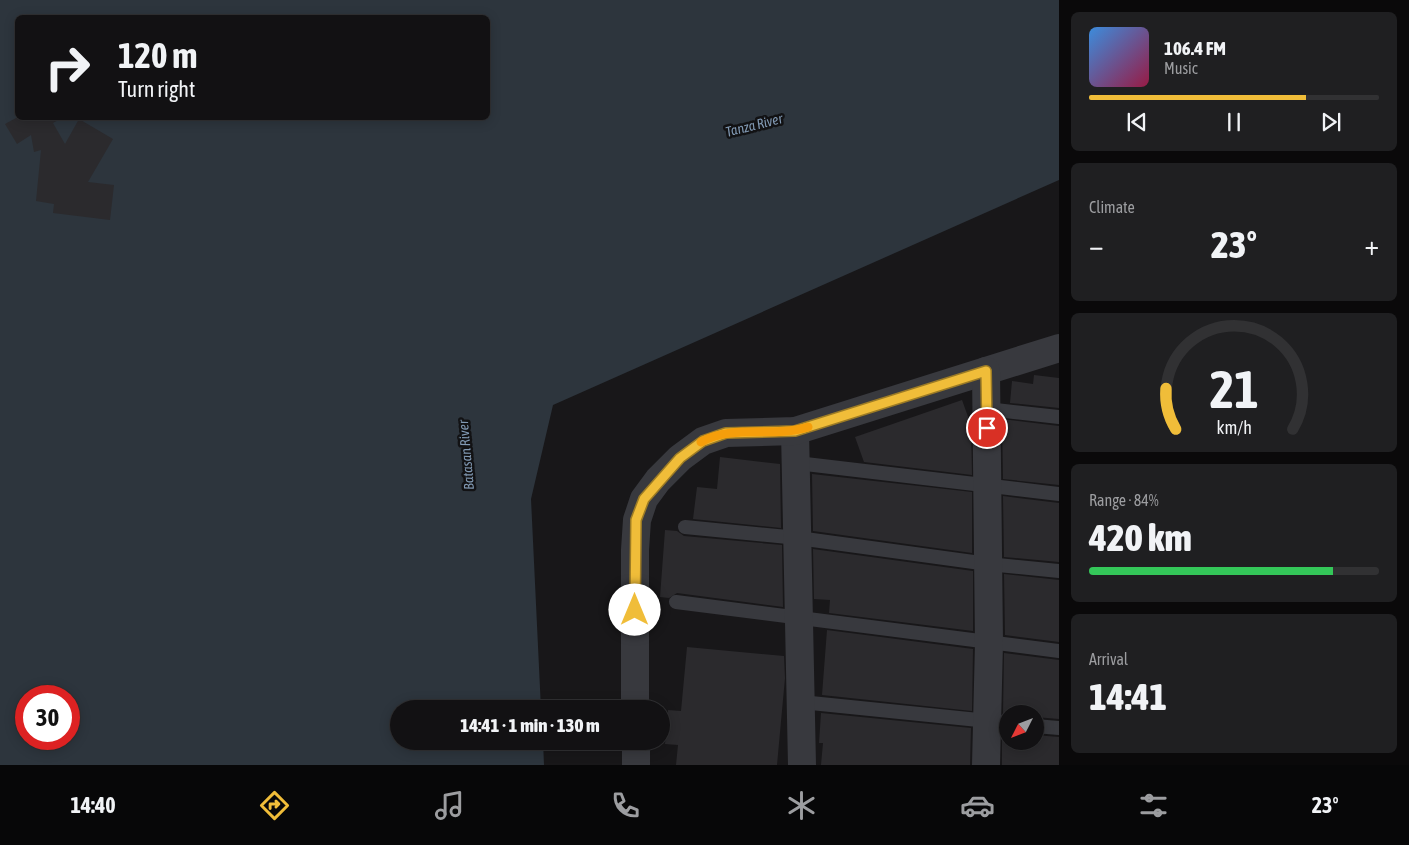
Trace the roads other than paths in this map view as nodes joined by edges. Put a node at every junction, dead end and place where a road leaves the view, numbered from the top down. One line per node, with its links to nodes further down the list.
1 (1059, 348): 2 (street)
2 (986, 371): 3 (street); 5 (street)
3 (987, 408): 4 (lane); 7 (street)
4 (1059, 416)
5 (795, 431): 6 (street); 17 (street)
6 (797, 463): 7 (lane); 10 (street)
7 (988, 486): 8 (lane); 11 (street)
8 (1059, 494)
9 (685, 527): 10 (lane)
10 (798, 538): 11 (lane); 14 (street)
11 (988, 564): 12 (lane); 15 (street)
12 (1059, 571)
13 (676, 602): 14 (lane)
14 (799, 618): 15 (lane); 18 (street)
15 (989, 643): 16 (lane); 19 (street)
16 (1059, 651)
17 (636, 700)
18 (801, 702): 19 (lane); 24 (street)
19 (997, 722): 25 (street)
20 (1044, 727): 21 (lane)
21 (1059, 728)
22 (636, 750): 23 (street)
23 (636, 765)
24 (802, 765)
25 (986, 765)

